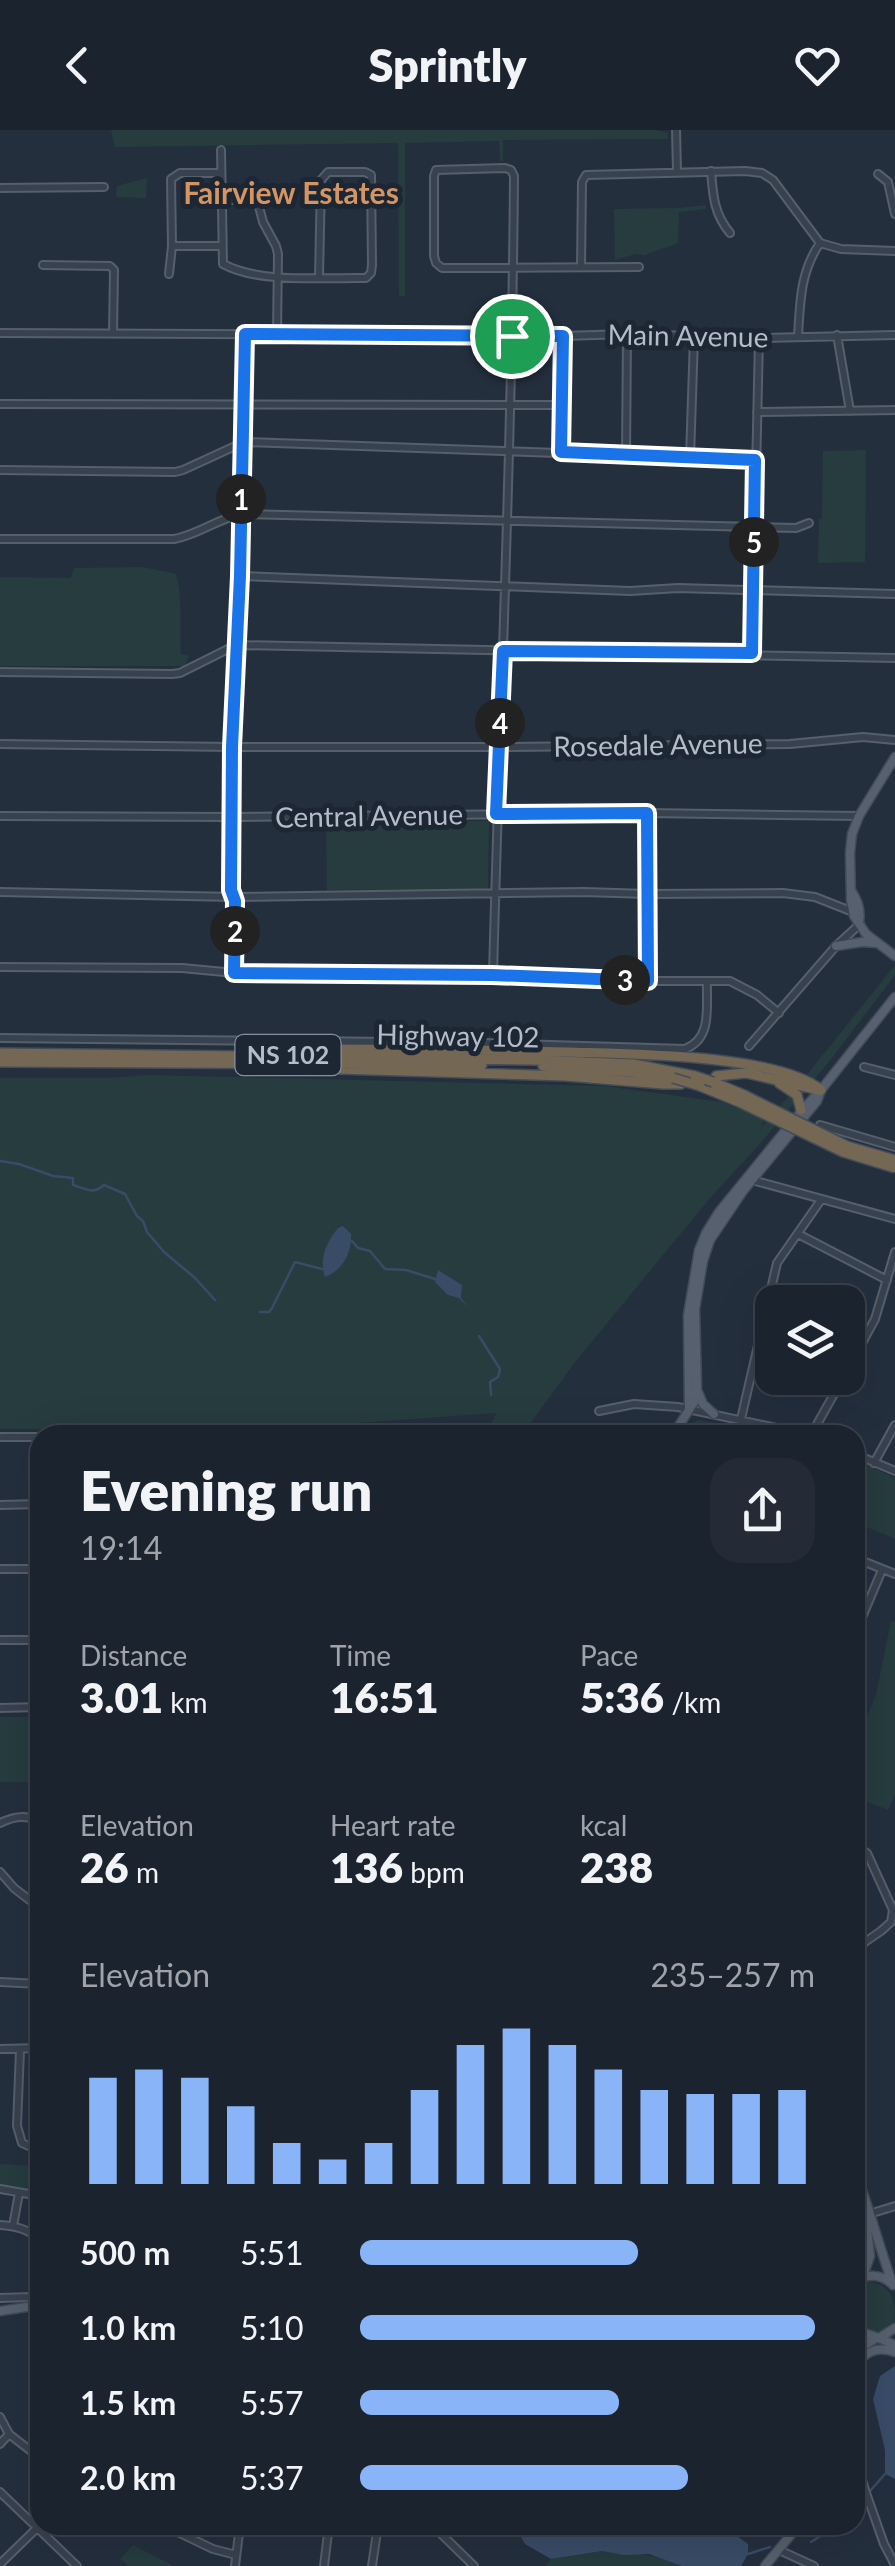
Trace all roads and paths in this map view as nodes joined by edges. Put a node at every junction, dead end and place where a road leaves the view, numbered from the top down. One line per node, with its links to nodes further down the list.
1 (676, 130): 3 (street)
2 (221, 150): 5 (street)
3 (676, 172): 4 (street); 18 (street)
4 (712, 172): 11 (street); 12 (street)
5 (221, 174): 9 (street); 13 (street)
6 (878, 174): 10 (street)
7 (0, 188): 8 (street)
8 (104, 188)
9 (222, 200): 14 (street); 21 (street)
10 (895, 214)
11 (730, 232)
12 (820, 244): 15 (street); 33 (street)
13 (172, 246): 14 (street); 20 (street)
14 (221, 246): 21 (street)
15 (895, 250)
16 (44, 265): 24 (street)
17 (513, 266): 17 (street); 18 (street); 30 (street)
18 (581, 266): 19 (street)
19 (639, 267)
20 (170, 274)
21 (276, 276): 22 (street); 26 (street)
22 (319, 277): 22 (street)
23 (0, 333): 24 (street, Main Avenue)
24 (113, 333): 25 (street, Main Avenue)
25 (245, 334): 26 (street, Main Avenue); 37 (street)
26 (277, 334): 30 (street, Main Avenue)
27 (626, 334): 31 (street, Main Avenue); 32 (street, Main Avenue); 45 (street)
28 (838, 335): 29 (street, Main Avenue); 33 (street, Main Avenue); 40 (street)
29 (895, 335)
30 (512, 336): 31 (street, Main Avenue); 36 (street)
31 (563, 336): 38 (street)
32 (694, 337): 34 (street, Main Avenue); 46 (street)
33 (798, 337): 34 (street, Main Avenue)
34 (759, 338): 41 (street)
35 (0, 404): 37 (street)
36 (511, 404): 37 (street); 38 (street); 43 (street)
37 (244, 405): 42 (street)
38 (560, 405): 44 (street)
39 (895, 410): 40 (street)
40 (850, 411): 41 (street)
41 (757, 412): 47 (street)
42 (244, 442): 43 (street); 48 (street); 49 (street)
43 (511, 452): 44 (street); 50 (street)
44 (561, 452): 45 (street)
45 (626, 455): 46 (street)
46 (690, 458): 47 (street)
47 (755, 460): 52 (street)
48 (0, 470)
49 (241, 514): 50 (street); 53 (street); 54 (street)
50 (508, 520): 52 (street); 55 (street)
51 (809, 523): 52 (street)
52 (754, 527): 56 (street)
53 (0, 539)
54 (240, 576): 55 (street); 58 (street)
55 (506, 584): 56 (street); 59 (street)
56 (754, 590): 57 (street); 60 (street)
57 (895, 594)
58 (236, 645): 59 (street); 62 (street); 65 (street)
59 (503, 651): 60 (street); 66 (street)
60 (752, 653): 61 (street)
61 (895, 658)
62 (0, 672)
63 (895, 740): 66 (street, Rosedale Avenue)
64 (0, 744): 65 (street, Rosedale Avenue)
65 (232, 747): 66 (street, Rosedale Avenue); 72 (street)
66 (499, 747): 69 (street)
67 (895, 757): 71 (main road)
68 (647, 813): 69 (street, Central Avenue); 71 (street, Central Avenue); 75 (street)
69 (496, 814): 72 (street, Central Avenue); 74 (street)
70 (0, 816): 72 (street, Central Avenue)
71 (859, 816): 77 (main road)
72 (232, 817): 76 (street)
73 (0, 892): 76 (street)
74 (495, 894): 75 (street); 76 (street); 84 (street)
75 (648, 894): 77 (street); 85 (street)
76 (234, 896): 83 (street)
77 (857, 919): 78 (main road); 79 (street)
78 (879, 945): 79 (main road); 80 (main road); 82 (main road)
79 (836, 946): 88 (street)
80 (895, 956)
81 (0, 967): 83 (street)
82 (895, 968)
83 (234, 973): 84 (street)
84 (492, 975): 85 (street)
85 (648, 981): 86 (street)
86 (706, 981): 88 (street); 89 (street)
87 (894, 997): 99 (main road)
88 (779, 1013): 90 (street)
89 (0, 1038)
90 (749, 1046)
91 (0, 1052): 92 (highway, Highway 102 / NS 102)
92 (169, 1054): 98 (highway, Highway 102 / NS 102); 99 (highway)
93 (0, 1062): 98 (highway, Highway 102 / NS 102, bridge)
94 (864, 1066): 96 (street)
95 (762, 1076): 97 (highway); 99 (highway); 101 (highway)
96 (895, 1076)
97 (715, 1079): 98 (highway, Highway 102 / NS 102, bridge); 100 (highway, Highway 102 / NS 102)
98 (698, 1081): 100 (highway, Highway 102 / NS 102)
99 (821, 1090): 101 (main road); 106 (main road)
100 (742, 1098): 104 (highway, Highway 102 / NS 102, bridge); 105 (highway, Highway 102 / NS 102, bridge)
101 (801, 1110): 106 (main road)
102 (820, 1125): 103 (street)
103 (895, 1147)
104 (895, 1160)
105 (895, 1168)
106 (749, 1179): 107 (street); 115 (main road); 117 (main road)
107 (821, 1200): 108 (street); 109 (street)
108 (895, 1219)
109 (798, 1234): 111 (street); 112 (street)
110 (895, 1252): 111 (street)
111 (887, 1280): 113 (street)
112 (774, 1285)
113 (865, 1336)
114 (755, 1364): 120 (street)
115 (697, 1387): 117 (main road); 119 (main road)
116 (832, 1395): 123 (street)
117 (690, 1409): 118 (street); 119 (street); 121 (main road)
118 (599, 1410)
119 (714, 1414): 120 (street)
120 (741, 1419): 122 (street)
121 (680, 1425)
122 (767, 1425)
123 (816, 1425)
124 (895, 1425): 128 (street)
125 (0, 1437): 126 (street)
126 (30, 1437)
127 (865, 1458): 128 (street)
128 (874, 1462): 129 (street)
129 (895, 1471)
130 (30, 1504): 131 (street)
131 (0, 1505)
132 (865, 1562): 135 (street)
133 (0, 1569): 134 (street)
134 (30, 1569)
135 (882, 1570): 136 (street); 137 (street)
136 (895, 1574)
137 (865, 1610)
138 (0, 1640): 139 (street)
139 (30, 1640)
140 (0, 1708): 141 (street)
141 (30, 1708)
142 (30, 1817): 143 (street)
143 (0, 1823)
144 (865, 1852): 147 (street)
145 (0, 1872): 146 (street)
146 (30, 1900)
147 (865, 1941)
148 (0, 1982): 149 (street)
149 (30, 1984)
150 (0, 2049): 152 (street)
151 (30, 2049): 152 (street)
152 (20, 2050): 153 (street)
153 (30, 2147)
154 (0, 2189): 155 (street)
155 (19, 2193): 156 (street); 161 (street)
156 (30, 2195)
157 (865, 2202): 159 (main road)
158 (895, 2206): 159 (street)
159 (869, 2214): 163 (main road); 165 (main road)
160 (0, 2225): 161 (street)
161 (13, 2226): 162 (street)
162 (30, 2232)
163 (865, 2266)
164 (865, 2278): 165 (main road)
165 (894, 2286)
166 (30, 2297): 167 (street)
167 (0, 2298)
168 (30, 2306): 169 (main road)
169 (0, 2311)
170 (895, 2328): 172 (main road)
171 (865, 2334): 172 (main road)
172 (877, 2338): 173 (main road); 174 (main road)
173 (865, 2346)
174 (895, 2348): 175 (main road)
175 (865, 2355)
176 (0, 2417): 177 (street)
177 (8, 2434): 178 (street); 179 (street)
178 (0, 2444)
179 (30, 2450)
180 (865, 2489): 194 (street)
181 (0, 2492): 182 (street)
182 (30, 2521)
183 (30, 2535): 193 (street)
184 (45, 2535): 195 (street)
185 (185, 2535): 192 (street)
186 (239, 2535): 192 (street)
187 (328, 2535): 197 (street)
188 (377, 2535): 198 (street)
189 (442, 2535): 199 (street)
190 (791, 2535): 191 (main road)
191 (779, 2550): 200 (main road); 201 (street)
192 (236, 2555): 196 (street)
193 (0, 2564)
194 (895, 2565)
195 (78, 2566)
196 (235, 2566)
197 (324, 2566)
198 (372, 2566)
199 (474, 2566)
200 (766, 2566)
201 (814, 2566)

